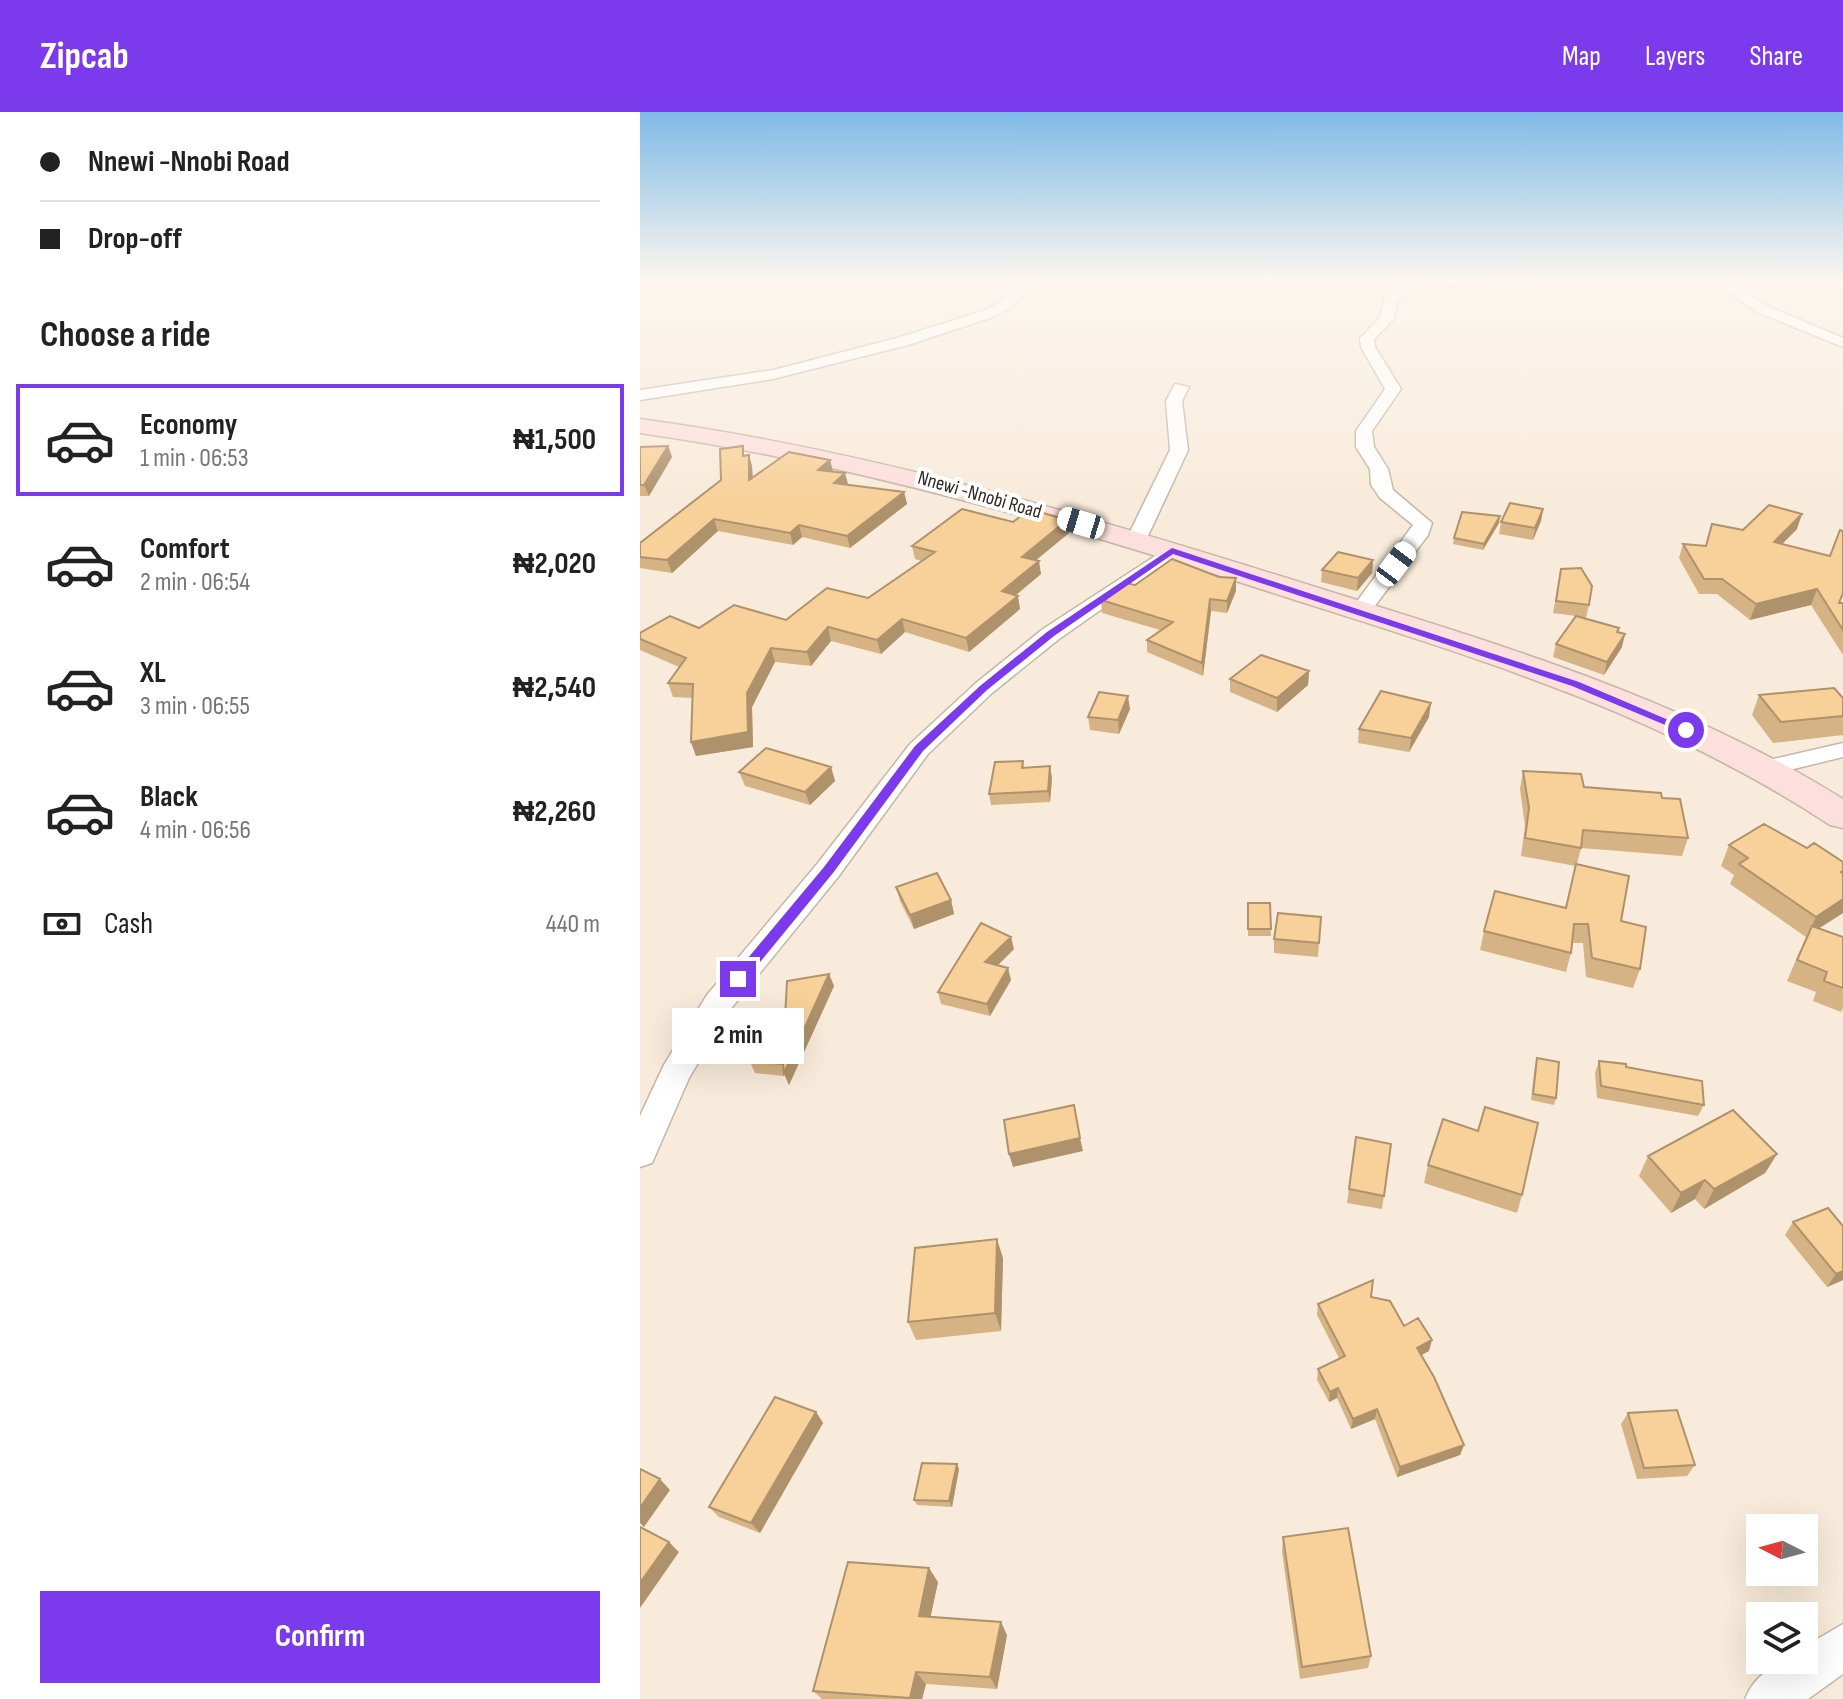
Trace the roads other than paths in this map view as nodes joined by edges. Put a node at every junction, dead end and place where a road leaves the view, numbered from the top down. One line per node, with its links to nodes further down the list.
1 (865, 353): 4 (street)
2 (1372, 353): 8 (street)
3 (1181, 387): 6 (street)
4 (640, 395)
5 (640, 426): 6 (main road, Nnewi -Nnobi Road)
6 (1136, 540): 7 (main road, Nnewi -Nnobi Road)
7 (1172, 551): 8 (main road, Nnewi -Nnobi Road); 12 (street)
8 (1361, 611): 10 (main road, Nnewi -Nnobi Road)
9 (1843, 750): 10 (street)
10 (1765, 768): 11 (main road, Nnewi -Nnobi Road)
11 (1843, 816)
12 (640, 1153)
13 (1843, 1647): 14 (street)
14 (1768, 1699)

